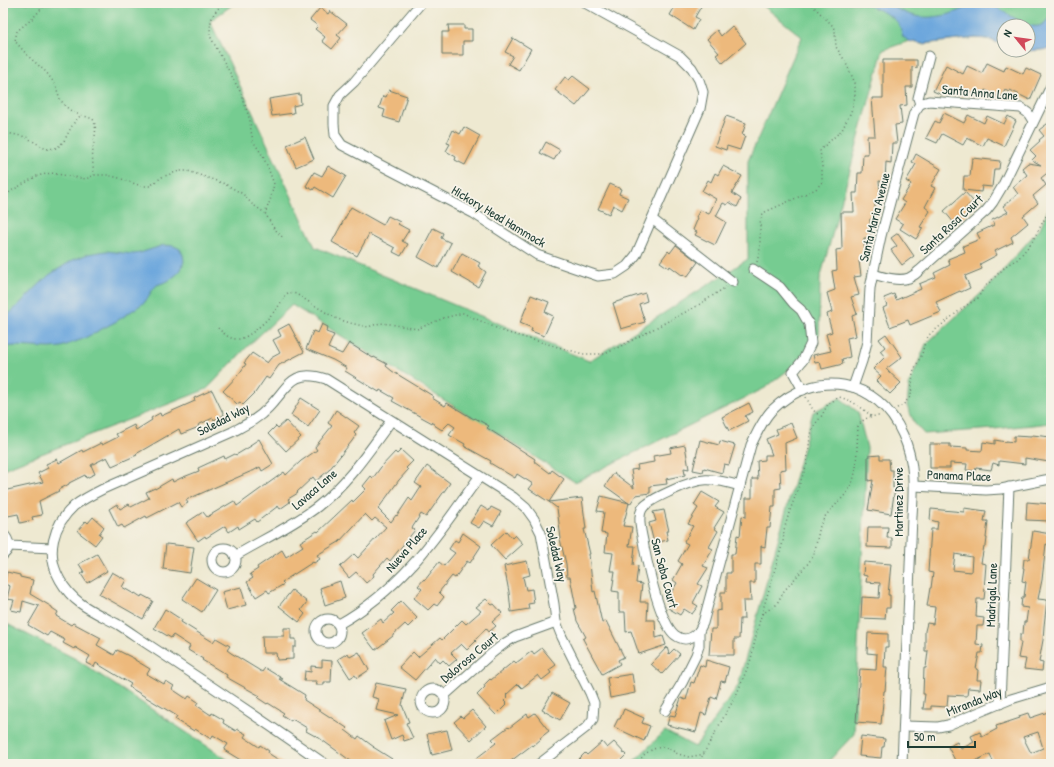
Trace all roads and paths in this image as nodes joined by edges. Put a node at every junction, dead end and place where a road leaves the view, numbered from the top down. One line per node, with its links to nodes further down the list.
1 (44, 3): 9 (path)
2 (225, 3): 15 (path)
3 (421, 3): 16 (street, Hickory Head Hammock)
4 (810, 3): 18 (path)
5 (589, 4): 16 (street, Hickory Head Hammock)
6 (928, 56): 8 (street, Santa Maria Avenue)
7 (1051, 86): 10 (street, Santa Rosa Court)
8 (920, 104): 10 (street, Santa Anna Lane); 19 (street, Santa Maria Avenue)
9 (81, 116): 11 (path); 12 (path)
10 (1033, 121): 19 (street, Santa Rosa Court)
11 (3, 132)
12 (94, 175): 13 (path); 15 (path)
13 (3, 198)
14 (1051, 207): 24 (path)
15 (265, 213): 17 (path)
16 (652, 219): 20 (street)
17 (284, 240)
18 (753, 269): 23 (street)
19 (873, 274): 22 (street, Santa Maria Avenue)
20 (733, 282): 21 (path)
21 (218, 328)
22 (853, 387): 23 (street, Martinez Drive); 24 (street, Martinez Drive)
23 (802, 390): 26 (path); 30 (street, Martinez Drive)
24 (889, 412): 25 (path); 31 (street, Martinez Drive)
25 (871, 416): 26 (path); 38 (path)
26 (821, 417): 38 (path)
27 (391, 421): 28 (street, Soledad Way); 35 (street, Soledad Way); 37 (street, Lavaca Lane)
28 (479, 477): 39 (street, Soledad Way); 40 (street, Nueva Place)
29 (1051, 479): 32 (street, Panama Place)
30 (740, 486): 41 (street, Martinez Drive); 41 (street, San Saba Court)
31 (914, 486): 32 (street, Panama Place); 46 (street, Martinez Drive)
32 (1009, 487): 44 (street, Madrigal Lane)
33 (3, 534): 34 (street)
34 (9, 546): 35 (street); 36 (street)
35 (52, 548): 48 (street, Soledad Way)
36 (3, 555)
37 (235, 556)
38 (762, 614): 47 (path)
39 (556, 622): 43 (street, Dolorosa Court); 49 (street, Soledad Way)
40 (339, 624)
41 (699, 632): 45 (street, Martinez Drive)
42 (1051, 687): 44 (street, Miranda Way)
43 (444, 696)
44 (1000, 704): 46 (street, Miranda Way)
45 (665, 711)
46 (904, 726): 52 (street, Martinez Drive)
47 (704, 754): 50 (path); 51 (path)
48 (325, 764)
49 (539, 764)
50 (636, 764)
51 (698, 764)
52 (902, 764)

